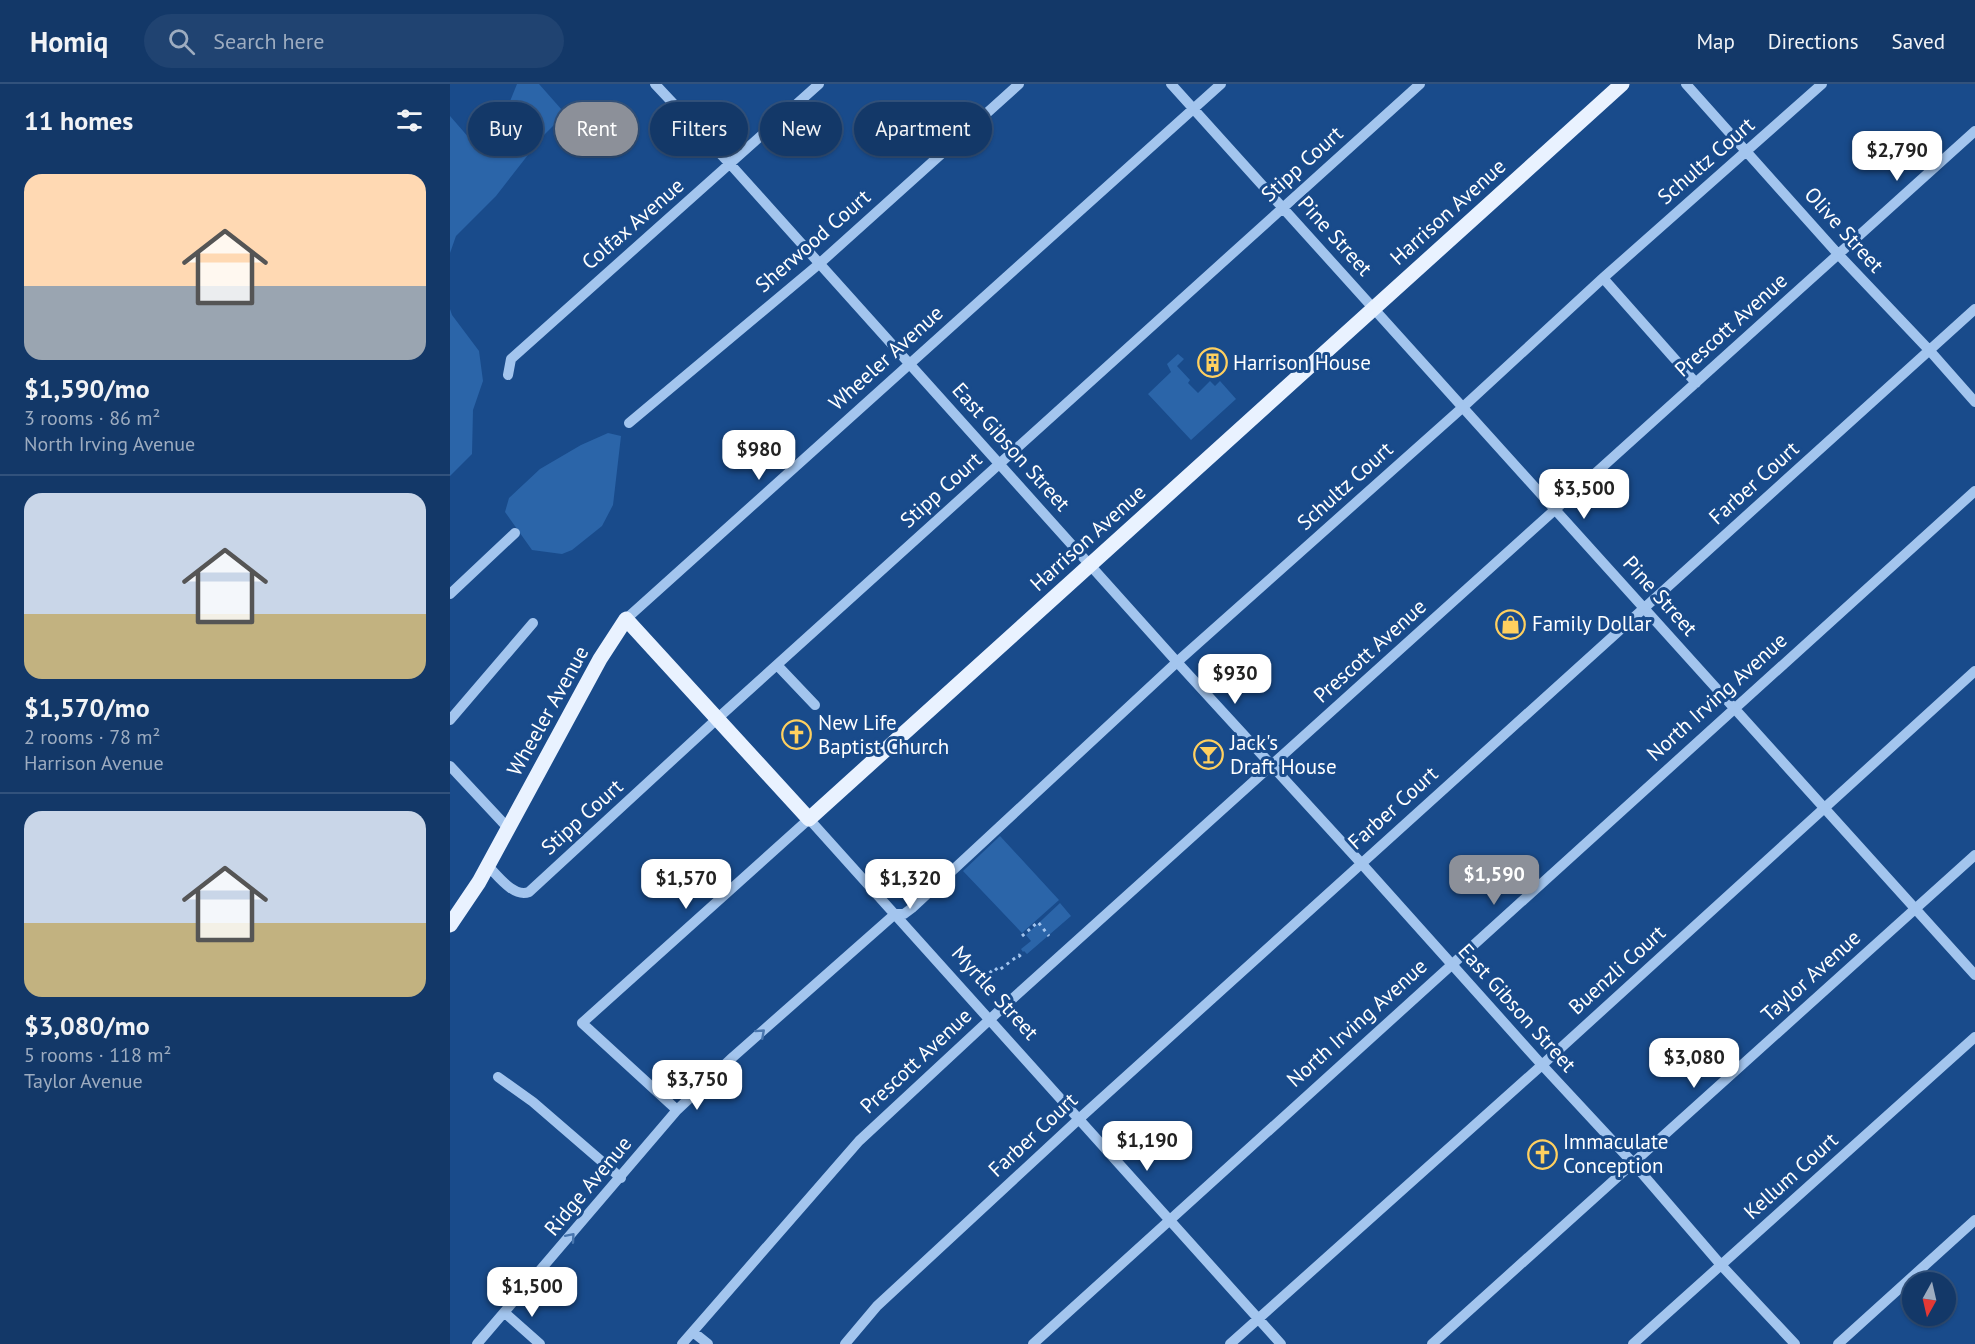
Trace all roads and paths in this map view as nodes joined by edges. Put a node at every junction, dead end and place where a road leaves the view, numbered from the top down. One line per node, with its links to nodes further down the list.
1 (655, 84): 13 (street, East Gibson Street)
2 (819, 84): 13 (street, Colfax Avenue)
3 (1019, 84): 16 (street, Sherwood Court)
4 (1171, 84): 10 (street, Pine Street)
5 (1221, 84): 10 (street, Wheeler Avenue)
6 (1420, 84): 14 (street, Stipp Court)
7 (1622, 84): 18 (main road, Harrison Avenue)
8 (1686, 84): 12 (street, Olive Street)
9 (1822, 84): 12 (street, Schultz Court)
10 (1193, 109): 14 (street, Pine Street); 21 (street, Wheeler Avenue)
11 (1975, 131): 15 (street, Prescott Avenue)
12 (1747, 151): 15 (street, Olive Street); 17 (street, Schultz Court)
13 (731, 165): 16 (street, East Gibson Street); 22 (street, Colfax Avenue)
14 (1283, 206): 18 (street, Pine Street); 27 (street, Stipp Court)
15 (1838, 254): 20 (street, Olive Street); 23 (street, Prescott Avenue)
16 (819, 264): 21 (street, East Gibson Street); 26 (street, Sherwood Court)
17 (1603, 278): 23 (street); 25 (street, Schultz Court)
18 (1374, 308): 25 (street, Pine Street); 31 (main road, Harrison Avenue)
19 (1975, 309): 20 (street, Farber Court)
20 (1930, 351): 24 (street, Olive Street); 33 (street, Farber Court)
21 (910, 364): 27 (street, East Gibson Street); 34 (street, Wheeler Avenue)
22 (508, 375)
23 (1696, 383): 29 (street, Prescott Avenue)
24 (1975, 402)
25 (1462, 408): 29 (street, Pine Street); 36 (street, Schultz Court)
26 (629, 423)
27 (1000, 463): 31 (street, East Gibson Street); 37 (street, Stipp Court)
28 (1975, 491): 40 (street, North Irving Avenue)
29 (1555, 510): 33 (street, Pine Street); 44 (street, Prescott Avenue)
30 (515, 533): 32 (street)
31 (1090, 565): 36 (street, East Gibson Street); 46 (main road, Harrison Avenue)
32 (450, 594)
33 (1645, 608): 40 (street, Pine Street); 49 (street, Farber Court)
34 (626, 618): 41 (main road, Myrtle Street); 47 (main road, Wheeler Avenue)
35 (533, 623): 42 (street)
36 (1177, 662): 44 (street, East Gibson Street); 52 (street, Schultz Court)
37 (777, 665): 39 (street); 41 (street, Stipp Court)
38 (1975, 671): 45 (street, Buenzli Court)
39 (815, 705)
40 (1734, 708): 45 (street, Pine Street); 57 (street, North Irving Avenue)
41 (718, 718): 46 (main road, Myrtle Street); 50 (street, Stipp Court)
42 (450, 720)
43 (450, 766): 47 (street)
44 (1271, 766): 49 (street, East Gibson Street); 60 (street, Prescott Avenue)
45 (1824, 808): 51 (street, Pine Street); 62 (street, Buenzli Court)
46 (809, 819): 52 (street, Myrtle Street); 64 (street, Harrison Avenue)
47 (508, 828): 50 (main road, Wheeler Avenue)
48 (1975, 855): 51 (street, Taylor Avenue)
49 (1361, 862): 57 (street, East Gibson Street); 65 (street, Farber Court)
50 (488, 866): 53 (main road, Wheeler Avenue)
51 (1915, 909): 58 (street, Pine Street); 66 (street, Taylor Avenue)
52 (895, 914): 60 (street, Myrtle Street); 64 (street, Ridge Avenue, one-way to 52)
53 (450, 926)
54 (1022, 936): 55 (path)
55 (1049, 936)
56 (1023, 960): 59 (path)
57 (1451, 964): 62 (street, East Gibson Street); 68 (street, North Irving Avenue)
58 (1975, 975)
59 (984, 978)
60 (990, 1019): 65 (street, Myrtle Street); 73 (street, Prescott Avenue)
61 (1975, 1037): 70 (street, Kellum Court)
62 (1542, 1065): 66 (street, East Gibson Street); 72 (street, Buenzli Court)
63 (498, 1077): 67 (street)
64 (677, 1110): 67 (street, Ridge Avenue)
65 (1080, 1118): 68 (street, Myrtle Street); 78 (street, Farber Court)
66 (1633, 1163): 70 (street, East Gibson Street); 82 (street, Taylor Avenue)
67 (621, 1178): 71 (street, Ridge Avenue, one-way to 67)
68 (1171, 1220): 72 (street, Myrtle Street); 79 (street, North Irving Avenue)
69 (1975, 1220): 85 (street)
70 (1721, 1264): 83 (street, Kellum Court); 84 (street, East Gibson Street)
71 (506, 1313): 74 (street, Ridge Avenue); 75 (street)
72 (1258, 1318): 80 (street, Buenzli Court); 81 (street, Myrtle Street)
73 (693, 1332): 76 (street, Prescott Avenue); 77 (street)
74 (477, 1344)
75 (540, 1344)
76 (682, 1344)
77 (708, 1344)
78 (845, 1344)
79 (1033, 1344)
80 (1230, 1344)
81 (1281, 1344)
82 (1432, 1344)
83 (1634, 1344)
84 (1795, 1344)
85 (1838, 1344)

